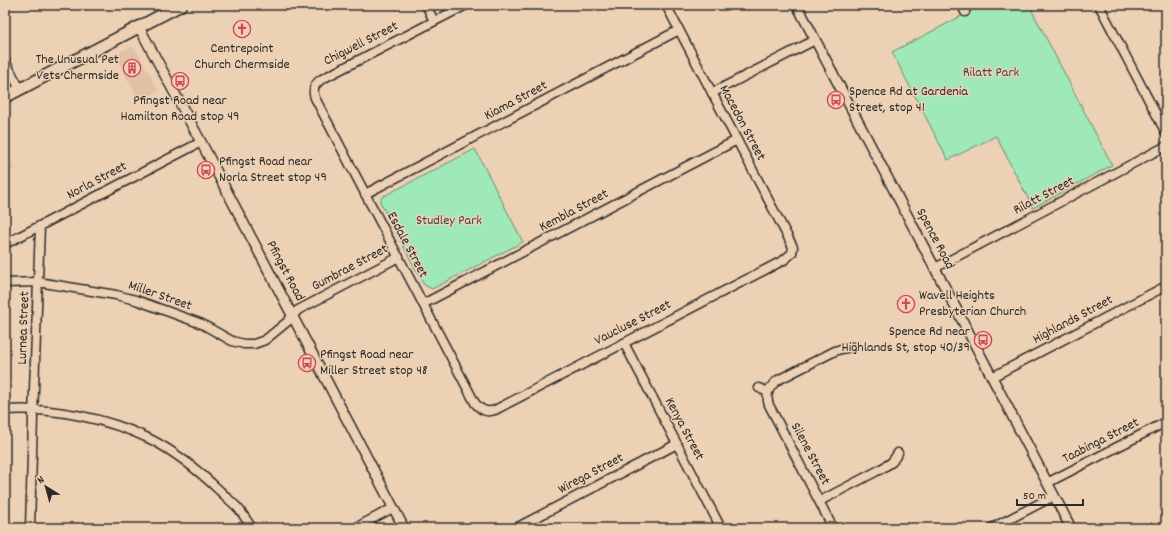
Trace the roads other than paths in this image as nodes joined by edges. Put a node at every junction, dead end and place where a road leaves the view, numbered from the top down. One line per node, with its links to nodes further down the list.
1 (181, 5): 8 (main road)
2 (426, 5): 7 (street)
3 (466, 5): 7 (street, Chigwell Street)
4 (666, 5): 9 (street, Macedon Street)
5 (797, 5): 10 (street, Spence Road)
6 (1100, 5): 16 (street)
7 (434, 21): 12 (street, Chigwell Street)
8 (139, 27): 13 (main road); 18 (street, Pfingst Road)
9 (679, 30): 14 (street, Macedon Street); 20 (street, Kiama Street)
10 (815, 40): 14 (street); 25 (street, Spence Road)
11 (5, 61): 13 (street)
12 (314, 87): 20 (street, Esdale Street)
13 (20, 90): 15 (main road)
14 (712, 93): 17 (street, Macedon Street)
15 (5, 97)
16 (1166, 134)
17 (737, 140): 23 (street, Macedon Street); 29 (street, Kembla Street)
18 (201, 142): 21 (street, Norla Street); 30 (street, Pfingst Road)
19 (1166, 146): 25 (street, Rilatt Street)
20 (365, 194): 24 (street, Esdale Street)
21 (40, 226): 22 (street, Norla Street); 26 (street, Lurnea Street)
22 (5, 244)
23 (792, 253): 31 (street, Vaucluse Street)
24 (399, 257): 29 (street, Esdale Street); 30 (street, Gumbrae Street)
25 (935, 268): 33 (street, Spence Road)
26 (38, 282): 27 (street, Miller Street); 30 (street, Miller Street); 37 (street, Lurnea Street)
27 (5, 283)
28 (1166, 286): 33 (street, Highlands Street)
29 (423, 304): 38 (street, Esdale Street)
30 (293, 316): 45 (street, Pfingst Road)
31 (624, 343): 38 (street, Vaucluse Street); 40 (street, Kenya Street)
32 (852, 347): 35 (street)
33 (992, 377): 42 (street, Spence Road)
34 (759, 388): 35 (street)
35 (768, 392): 44 (street, Silene Street)
36 (5, 410): 37 (street)
37 (34, 410): 46 (street, Lurnea Street); 47 (street)
38 (484, 411)
39 (1166, 422): 42 (street, Taabinga Street)
40 (677, 444): 50 (street, Wirega Street); 51 (street, Kenya Street)
41 (898, 453): 44 (street)
42 (1047, 483): 43 (street, Spence Road)
43 (1054, 496): 53 (street); 54 (street, Spence Road)
44 (820, 501): 52 (street, Silene Street)
45 (393, 508): 48 (street); 49 (street, Pfingst Road)
46 (30, 528)
47 (252, 528)
48 (355, 528)
49 (404, 528)
50 (516, 528)
51 (721, 528)
52 (833, 528)
53 (992, 528)
54 (1071, 528)

